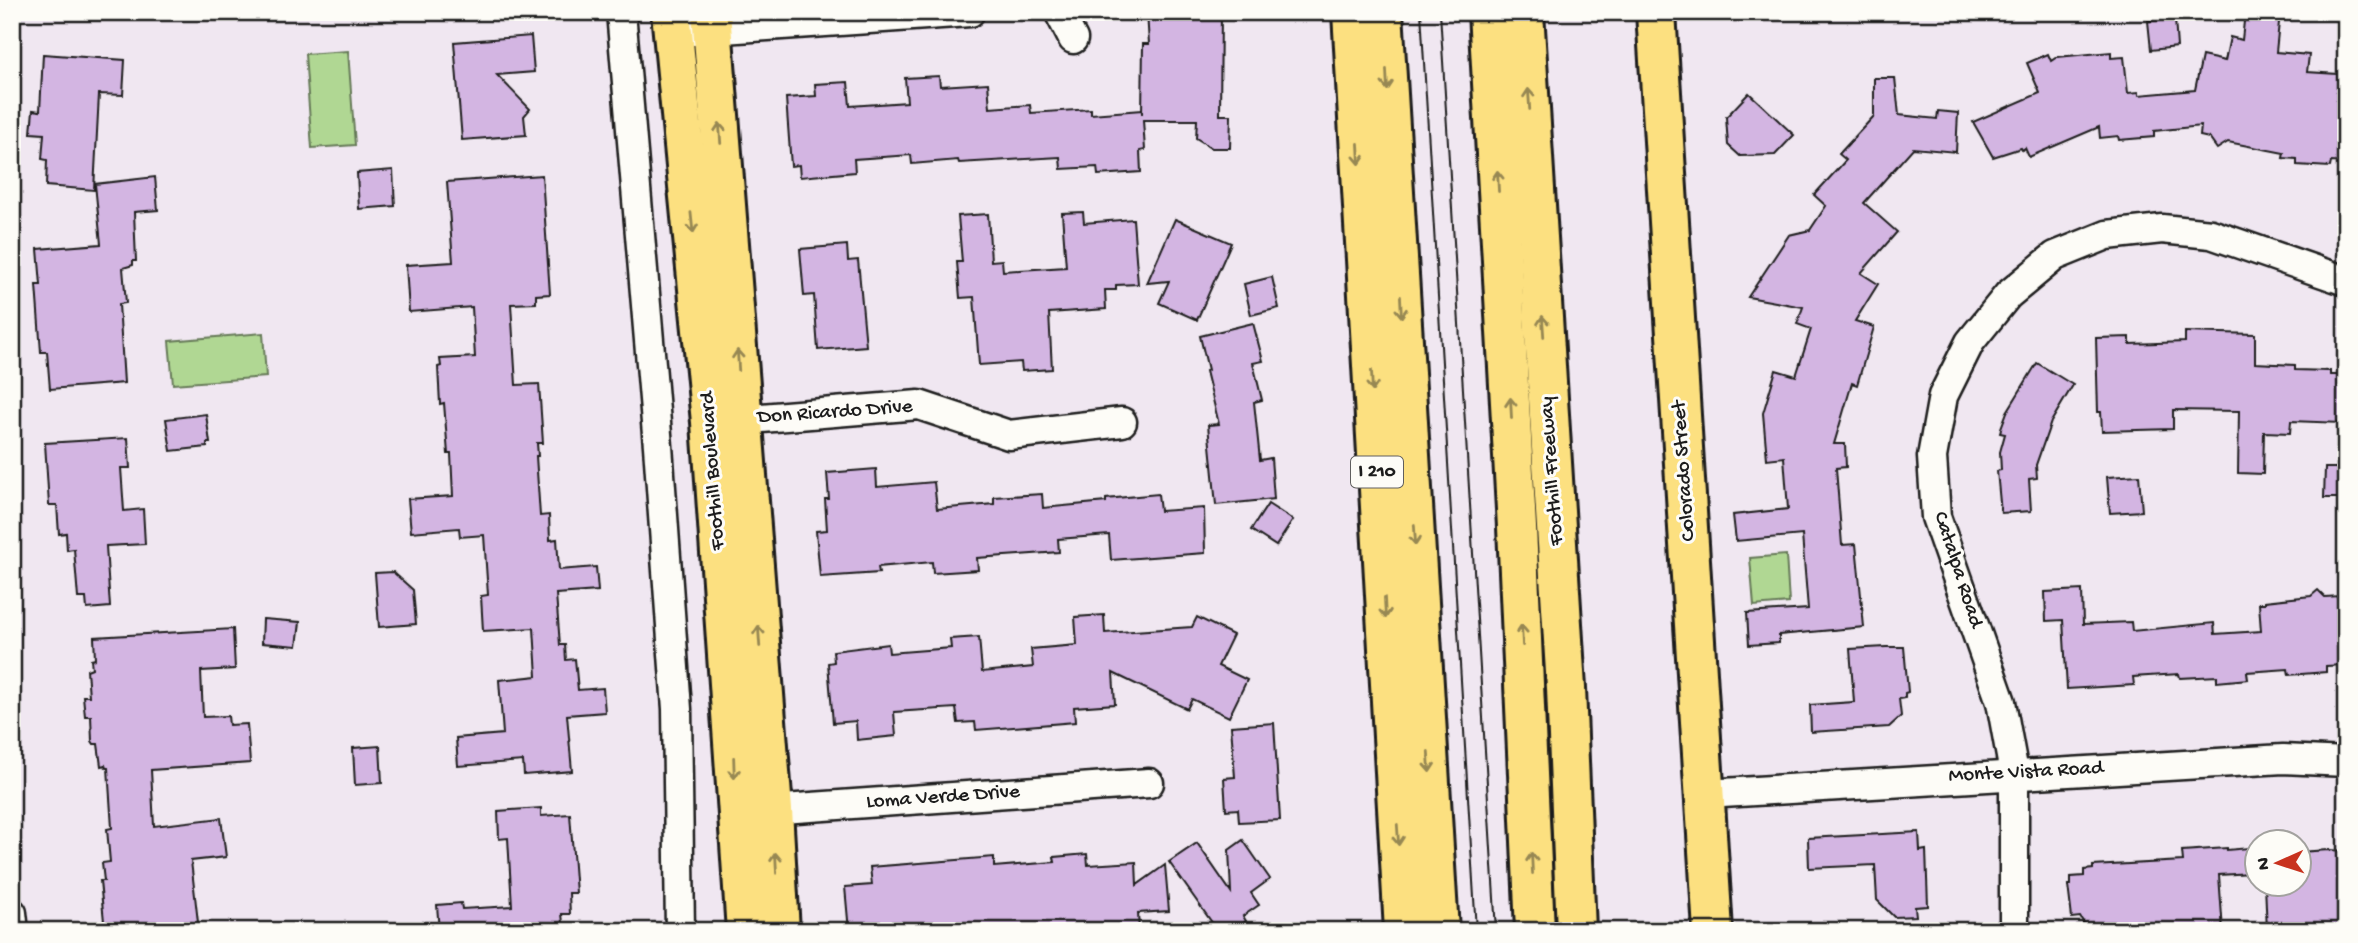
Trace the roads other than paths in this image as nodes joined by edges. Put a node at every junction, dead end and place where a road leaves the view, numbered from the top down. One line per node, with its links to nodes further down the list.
1 (621, 12): 23 (street)
2 (970, 12): 9 (street)
3 (1059, 12): 11 (street)
4 (1352, 12): 26 (main road, I 210, one-way to 26)
5 (1383, 12): 27 (main road, one-way to 27)
6 (1488, 12): 28 (main road, one-way to 6)
7 (1524, 12): 15 (main road, Foothill Freeway, one-way to 7)
8 (1656, 12): 19 (main road, Colorado Street)
9 (712, 21): 10 (street); 13 (main road, Foothill Boulevard, one-way to 9)
10 (671, 23): 13 (main road, Foothill Boulevard, one-way to 13)
11 (1073, 39)
12 (2346, 281): 17 (street, Catalpa Road)
13 (726, 421): 14 (street, Don Ricardo Drive); 20 (main road, Foothill Boulevard)
14 (1122, 422)
15 (1566, 688): 29 (main road, Foothill Freeway); 30 (main road)
16 (2346, 762): 17 (street, Monte Vista Road)
17 (2014, 773): 19 (street, Monte Vista Road); 32 (street, Catalpa Road)
18 (1149, 783): 20 (street, Loma Verde Drive)
19 (1706, 794): 31 (main road, Colorado Street)
20 (754, 811): 24 (main road, Foothill Boulevard); 25 (main road, Foothill Boulevard, one-way to 20)
21 (12, 913): 22 (street)
22 (14, 931)
23 (680, 931)
24 (746, 931)
25 (780, 931)
26 (1404, 931)
27 (1439, 931)
28 (1535, 931)
29 (1576, 931)
30 (1587, 931)
31 (1713, 931)
32 (2014, 931)

